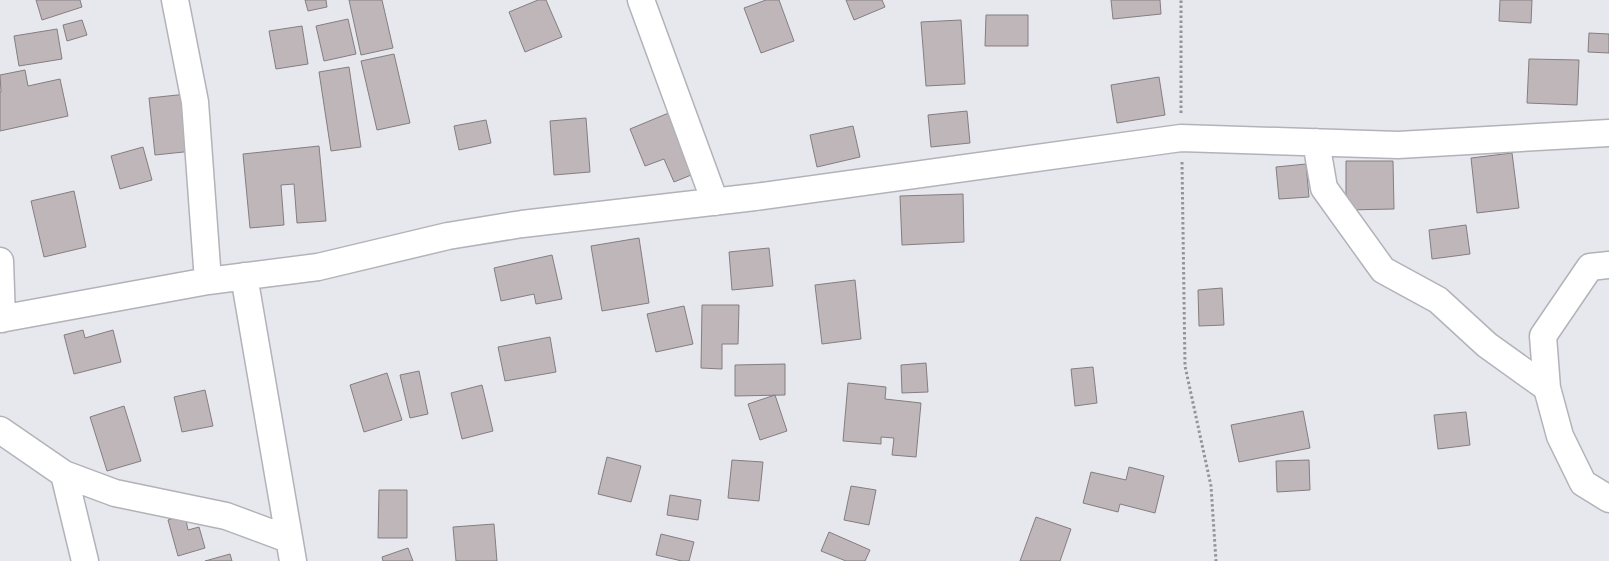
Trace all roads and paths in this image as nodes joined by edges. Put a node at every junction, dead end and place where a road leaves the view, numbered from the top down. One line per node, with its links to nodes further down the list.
1 (175, 0): 11 (street)
2 (641, 0): 7 (street)
3 (1182, 0): 5 (path)
4 (1609, 133): 6 (street)
5 (1181, 138): 6 (street); 7 (street); 19 (path)
6 (1316, 142): 13 (street)
7 (714, 202): 10 (street)
8 (0, 261): 12 (street)
9 (1609, 265): 13 (street)
10 (244, 276): 11 (street); 17 (street)
11 (208, 281): 12 (street)
12 (1, 319)
13 (1548, 388): 16 (street)
14 (0, 430): 15 (street)
15 (64, 474): 17 (street); 18 (street)
16 (1609, 500)
17 (291, 550)
18 (85, 561)
19 (1216, 561)

